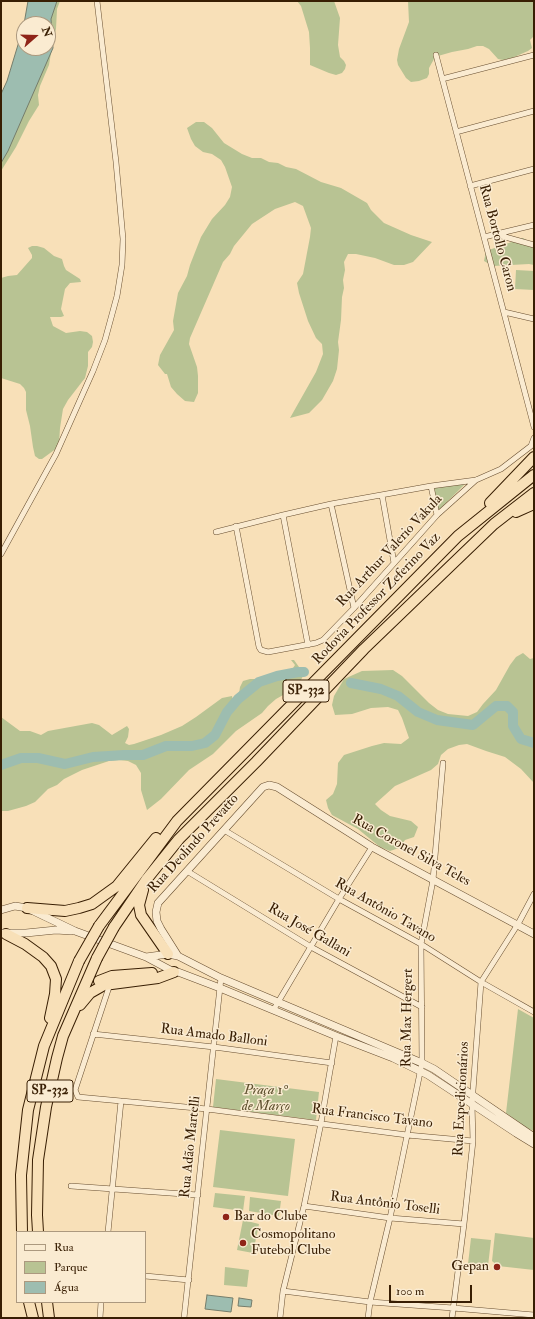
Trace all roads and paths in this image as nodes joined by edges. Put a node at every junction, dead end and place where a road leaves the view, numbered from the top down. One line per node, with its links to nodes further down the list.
1 (97, 1): 31 (street)
2 (436, 55): 4 (street, Rua Bortollo Caron)
3 (534, 55): 4 (street)
4 (442, 79): 6 (street, Rua Bortollo Caron)
5 (534, 111): 6 (street)
6 (456, 132): 8 (street, Rua Bortollo Caron)
7 (534, 169): 8 (street)
8 (470, 186): 11 (street, Rua Bortollo Caron)
9 (534, 225): 10 (street)
10 (497, 234): 11 (street); 12 (street)
11 (484, 237): 13 (street, Rua Bortollo Caron)
12 (534, 245)
13 (504, 312): 14 (street); 15 (street, Rua Bortollo Caron)
14 (534, 318)
15 (534, 427)
16 (534, 438): 19 (street)
17 (532, 458): 30 (highway)
18 (534, 476): 30 (highway, Rodovia Professor Zeferino Vaz / SP-332)
19 (476, 480): 20 (street); 26 (street, Rua Arthur Valerio Vakula)
20 (431, 486): 22 (street); 26 (street)
21 (534, 493): 27 (highway, Rodovia Professor Zeferino Vaz / SP-332)
22 (382, 495): 23 (street); 32 (street)
23 (331, 504): 25 (street); 33 (street)
24 (534, 504): 27 (highway)
25 (283, 514): 28 (street); 34 (street)
26 (437, 515): 32 (street, Rua Arthur Valerio Vakula)
27 (494, 524): 41 (highway, Rodovia Professor Zeferino Vaz / SP-332)
28 (236, 526): 29 (street); 34 (street)
29 (216, 532)
30 (458, 536): 37 (highway, Rodovia Professor Zeferino Vaz / SP-332)
31 (1, 554)
32 (394, 563): 33 (street, Rua Arthur Valerio Vakula)
33 (354, 608): 34 (street, Rua Arthur Valerio Vakula)
34 (308, 645)
35 (444, 763): 42 (street, Rua Max Hergert)
36 (277, 787): 38 (street, Rua Deolindo Prevatto); 39 (street, Rua Coronel Silva Teles)
37 (177, 821): 45 (highway); 68 (highway, Rodovia Professor Zeferino Vaz / SP-332, bridge)
38 (224, 830): 40 (street, Rua Deolindo Prevatto); 44 (street, Rua Antônio Tavano)
39 (372, 847): 42 (street, Rua Coronel Silva Teles); 44 (street)
40 (187, 871): 52 (street, Rua José Gallani); 54 (street, Rua Deolindo Prevatto)
41 (146, 880): 54 (highway); 60 (highway, Rodovia Professor Zeferino Vaz / SP-332, bridge)
42 (433, 880): 47 (street, Rua Coronel Silva Teles); 51 (street, Rua Max Hergert)
43 (534, 894): 47 (street, Rua Expedicionários)
44 (339, 899): 51 (street, Rua Antônio Tavano); 52 (street)
45 (27, 908): 46 (street); 49 (street)
46 (1, 910)
47 (518, 924): 50 (street, Rua Coronel Silva Teles); 57 (street, Rua Expedicionários)
48 (2, 931): 49 (street); 68 (highway)
49 (75, 932): 53 (street)
50 (534, 934)
51 (421, 944): 57 (street, Rua Antônio Tavano); 62 (street, Rua Max Hergert)
52 (311, 947): 61 (street); 62 (street, Rua José Gallani)
53 (146, 956): 54 (street); 55 (street)
54 (176, 956): 55 (street); 56 (street)
55 (174, 971): 58 (highway); 59 (street); 60 (highway)
56 (221, 978): 59 (street, Rua Adão Martelli); 61 (street)
57 (481, 982): 64 (street, Rua Antônio Tavano); 73 (street, Rua Expedicionários)
58 (110, 984): 65 (highway); 66 (street)
59 (220, 988): 63 (street); 69 (street, Rua Adão Martelli)
60 (81, 993): 65 (highway, Rodovia Professor Zeferino Vaz / SP-332)
61 (277, 1002): 63 (street); 71 (street)
62 (422, 1007): 71 (street, Rua Max Hergert)
63 (274, 1009): 67 (street)
64 (534, 1012)
65 (69, 1020): 89 (highway, Rodovia Professor Zeferino Vaz / SP-332)
66 (93, 1034): 69 (street, Rua Amado Balloni); 74 (street, Rua Francisco Tavano)
67 (336, 1036): 70 (street); 72 (street)
68 (44, 1046): 88 (highway, Rodovia Professor Zeferino Vaz / SP-332)
69 (214, 1047): 70 (street, Rua Amado Balloni); 76 (street, Rua Adão Martelli)
70 (332, 1063): 77 (street)
71 (422, 1063): 72 (street, Rua Max Hergert); 73 (street)
72 (420, 1072): 75 (street); 78 (street, Rua Max Hergert)
73 (473, 1095): 75 (street, Rua Expedicionários); 79 (street)
74 (121, 1101): 76 (street, Rua Francisco Tavano); 83 (street)
75 (472, 1104): 80 (street, Rua Expedicionários); 81 (street)
76 (207, 1109): 77 (street, Rua Francisco Tavano); 84 (street, Rua Adão Martelli)
77 (321, 1123): 78 (street, Rua Francisco Tavano); 85 (street)
78 (407, 1135): 80 (street, Rua Francisco Tavano); 86 (street, Rua Max Hergert)
79 (534, 1137)
80 (473, 1141): 87 (street, Rua Expedicionários)
81 (534, 1144)
82 (71, 1186): 83 (street)
83 (113, 1189): 84 (street); 90 (street)
84 (198, 1195): 92 (street, Rua Adão Martelli)
85 (304, 1206): 86 (street, Rua Antônio Toselli); 93 (street)
86 (390, 1218): 87 (street, Rua Antônio Toselli); 94 (street, Rua Max Hergert)
87 (464, 1224): 98 (street, Rua Expedicionários)
88 (22, 1231)
89 (38, 1231)
90 (108, 1231)
91 (146, 1276): 92 (street)
92 (189, 1280): 103 (street, Rua Adão Martelli)
93 (283, 1291): 94 (street); 104 (street)
94 (370, 1302): 98 (street); 105 (street, Rua Max Hergert)
95 (29, 1303): 100 (highway)
96 (46, 1303): 101 (highway)
97 (101, 1303): 102 (street)
98 (453, 1308): 99 (street); 106 (street, Rua Expedicionários)
99 (534, 1315)
100 (33, 1318)
101 (49, 1318)
102 (100, 1318)
103 (184, 1318)
104 (280, 1318)
105 (368, 1318)
106 (452, 1318)

